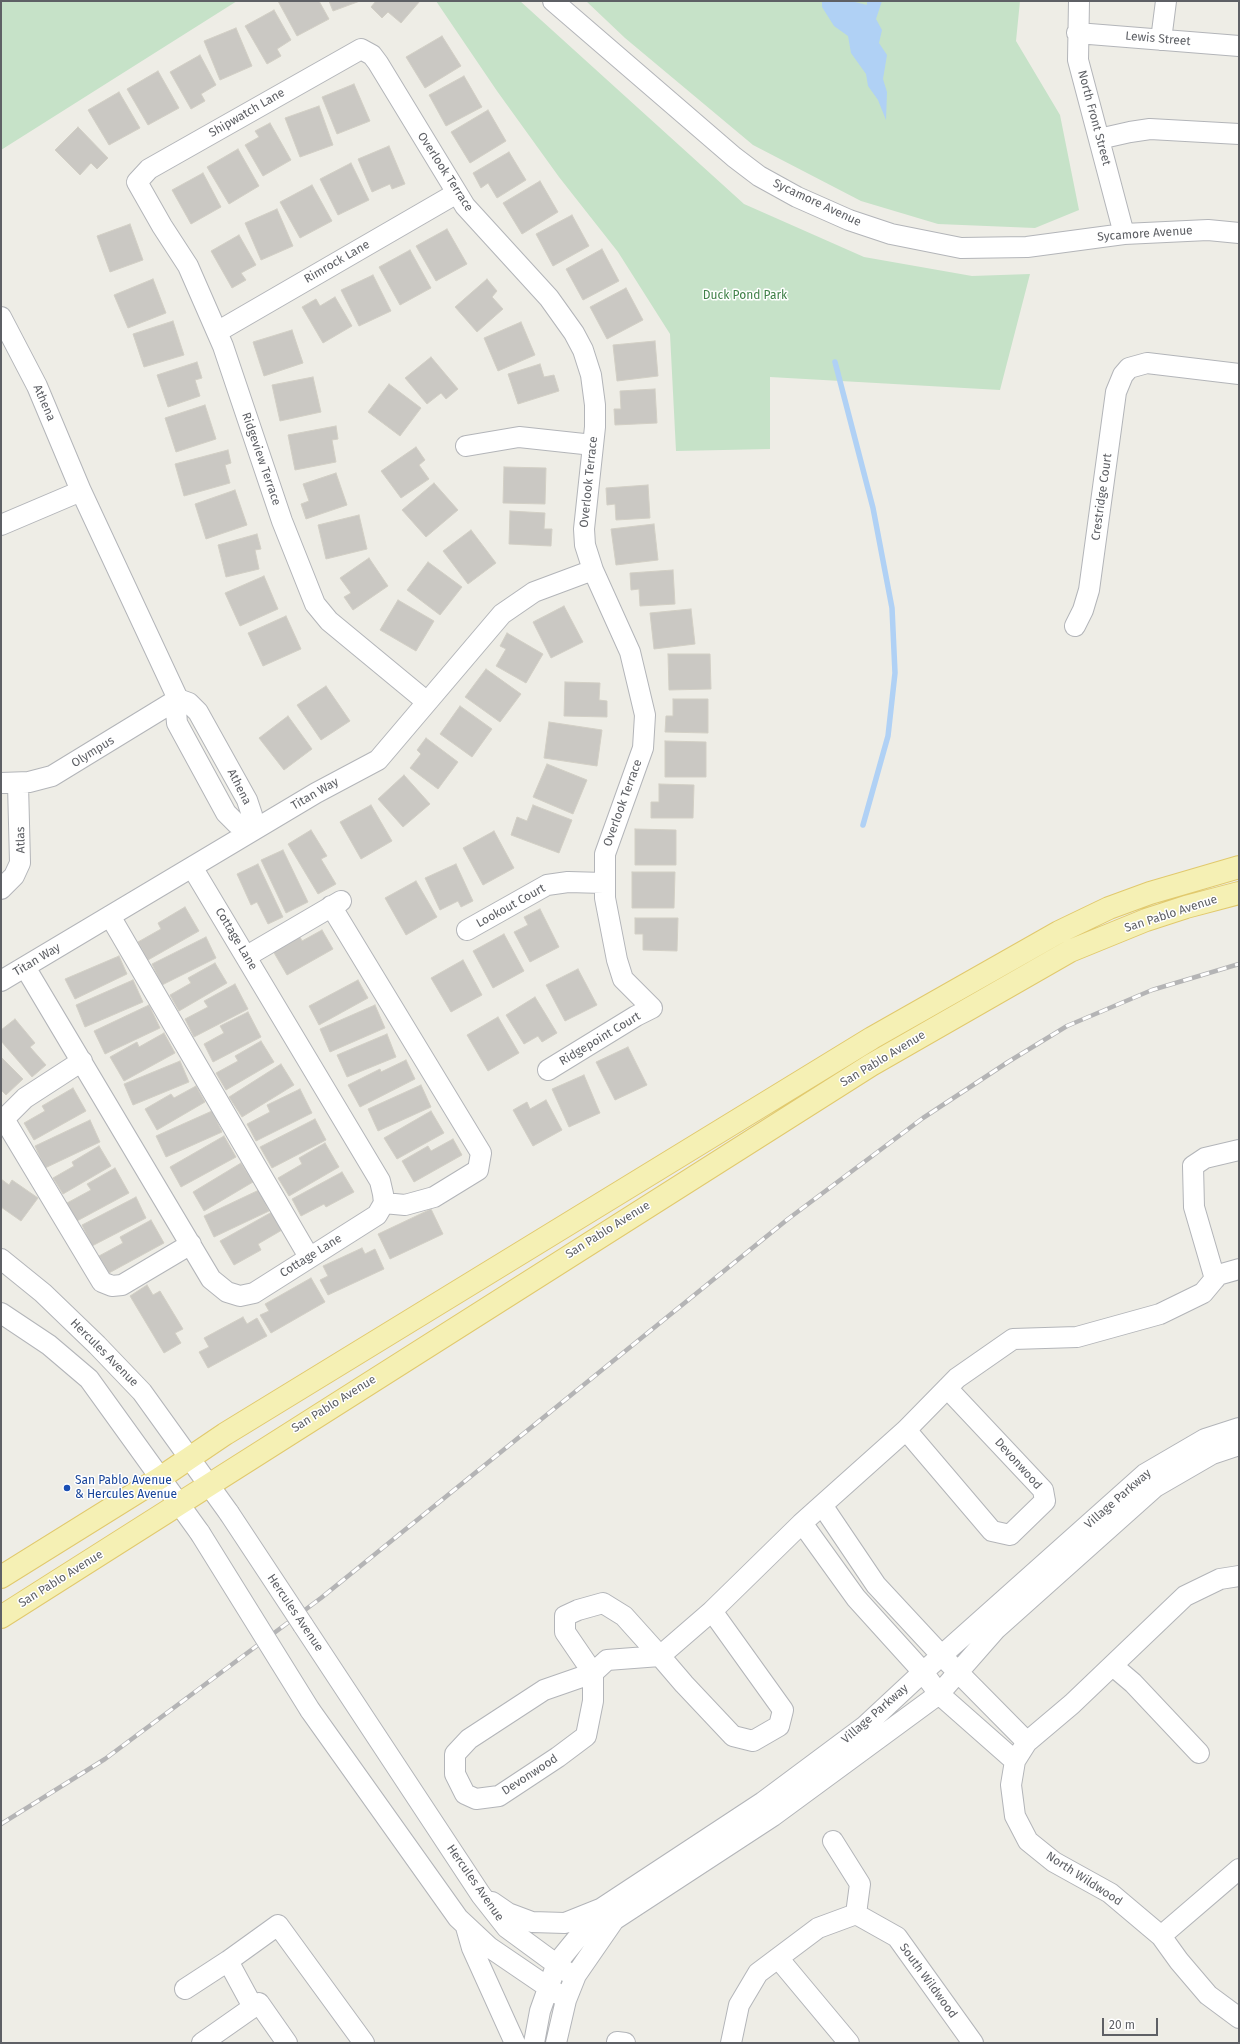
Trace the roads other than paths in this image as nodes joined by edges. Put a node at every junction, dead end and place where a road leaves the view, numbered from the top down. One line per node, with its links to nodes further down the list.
1 (553, 1): 13 (street, Sycamore Avenue)
2 (1079, 1): 4 (street, North Front Street)
3 (1166, 1): 5 (street)
4 (1077, 32): 5 (street, Lewis Street); 9 (street, North Front Street)
5 (1161, 40): 6 (street, Lewis Street)
6 (1239, 46)
7 (361, 49): 10 (street, Shipwatch Lane); 11 (street, Overlook Terrace)
8 (1239, 134): 9 (street)
9 (1099, 139): 13 (street, North Front Street)
10 (137, 182): 15 (street, Ridgeview Terrace)
11 (457, 193): 15 (street, Rimrock Lane); 17 (street, Overlook Terrace)
12 (1239, 232): 13 (street, Sycamore Avenue)
13 (1124, 234)
14 (1, 317): 19 (street, Athena)
15 (217, 332): 24 (street, Ridgeview Terrace)
16 (1239, 374): 22 (street, Crestridge Court)
17 (593, 445): 18 (street); 21 (street, Overlook Terrace)
18 (466, 446)
19 (81, 491): 20 (street); 23 (street, Athena)
20 (1, 525)
21 (593, 570): 24 (street, Titan Way); 29 (street, Overlook Terrace)
22 (1075, 626)
23 (178, 699): 25 (street, Olympus); 26 (street, Athena)
24 (427, 702): 26 (street, Titan Way)
25 (10, 783): 30 (street, Atlas)
26 (252, 831): 27 (street, Titan Way)
27 (192, 867): 32 (street, Titan Way); 34 (street, Cottage Lane)
28 (1239, 867): 53 (main road, San Pablo Avenue)
29 (604, 883): 33 (street, Lookout Court); 37 (street, Overlook Terrace)
30 (1, 889)
31 (1239, 893): 55 (main road, San Pablo Avenue)
32 (110, 916): 35 (street, Titan Way); 44 (street)
33 (467, 930)
34 (247, 956): 42 (street, Cottage Lane); 42 (street)
35 (25, 967): 36 (street, Titan Way); 38 (street, Cottage Lane)
36 (1, 981)
37 (652, 1008): 39 (street, Ridgepoint Court)
38 (82, 1061): 40 (street); 43 (street, Cottage Lane)
39 (548, 1070)
40 (2, 1121): 43 (street)
41 (1239, 1150): 47 (street)
42 (384, 1203): 44 (street, Cottage Lane)
43 (191, 1244): 44 (street, Cottage Lane)
44 (309, 1257)
45 (1, 1259): 53 (street, Hercules Avenue)
46 (1239, 1270): 47 (street)
47 (1215, 1279): 49 (street)
48 (1, 1313): 54 (street)
49 (947, 1388): 51 (street); 51 (street, Devonwood)
50 (1239, 1428): 64 (street, Village Parkway)
51 (906, 1430): 57 (street)
52 (1239, 1446): 67 (street, Village Parkway)
53 (190, 1457): 54 (main road, San Pablo Avenue); 55 (street, Hercules Avenue)
54 (160, 1478): 56 (street); 60 (main road, San Pablo Avenue)
55 (208, 1484): 56 (main road, San Pablo Avenue); 75 (street, Hercules Avenue, bridge)
56 (180, 1503): 62 (main road, San Pablo Avenue); 78 (street, bridge)
57 (822, 1505): 58 (street); 64 (street)
58 (802, 1523): 61 (street); 66 (street)
59 (1239, 1576): 65 (street, North Wildwood)
60 (1, 1577)
61 (712, 1611): 63 (street); 63 (street)
62 (1, 1617)
63 (660, 1656): 68 (street, Devonwood); 68 (street)
64 (942, 1656): 66 (street, Village Parkway); 67 (street)
65 (1113, 1666): 70 (street, North Wildwood); 71 (street)
66 (922, 1672): 69 (street); 76 (street, Village Parkway)
67 (959, 1672): 69 (street, Village Parkway); 70 (street)
68 (593, 1673): 68 (street, Devonwood)
69 (939, 1694): 72 (street); 83 (street, Village Parkway)
70 (1027, 1742): 72 (street, North Wildwood)
71 (1199, 1753)
72 (1015, 1761): 79 (street, North Wildwood)
73 (833, 1841): 77 (street)
74 (1239, 1869): 79 (street)
75 (481, 1895): 76 (street); 82 (street, Hercules Avenue)
76 (602, 1908): 82 (street, Village Parkway)
77 (856, 1914): 80 (street); 97 (street, South Wildwood)
78 (465, 1925): 84 (street); 92 (street)
79 (1161, 1936): 88 (street, North Wildwood)
80 (778, 1958): 95 (street); 96 (street)
81 (228, 1962): 85 (street); 87 (street); 91 (street)
82 (557, 1963): 83 (street, Hercules Avenue); 84 (street, Village Parkway)
83 (574, 1978): 86 (street, Village Parkway)
84 (549, 1988): 86 (street); 93 (street, Village Parkway)
85 (185, 1989)
86 (566, 2000): 94 (street, Village Parkway)
87 (253, 2007): 89 (street); 90 (street)
88 (1239, 2018)
89 (202, 2043)
90 (287, 2043)
91 (364, 2043)
92 (515, 2043)
93 (534, 2043)
94 (556, 2043)
95 (731, 2043)
96 (849, 2043)
97 (973, 2043)

